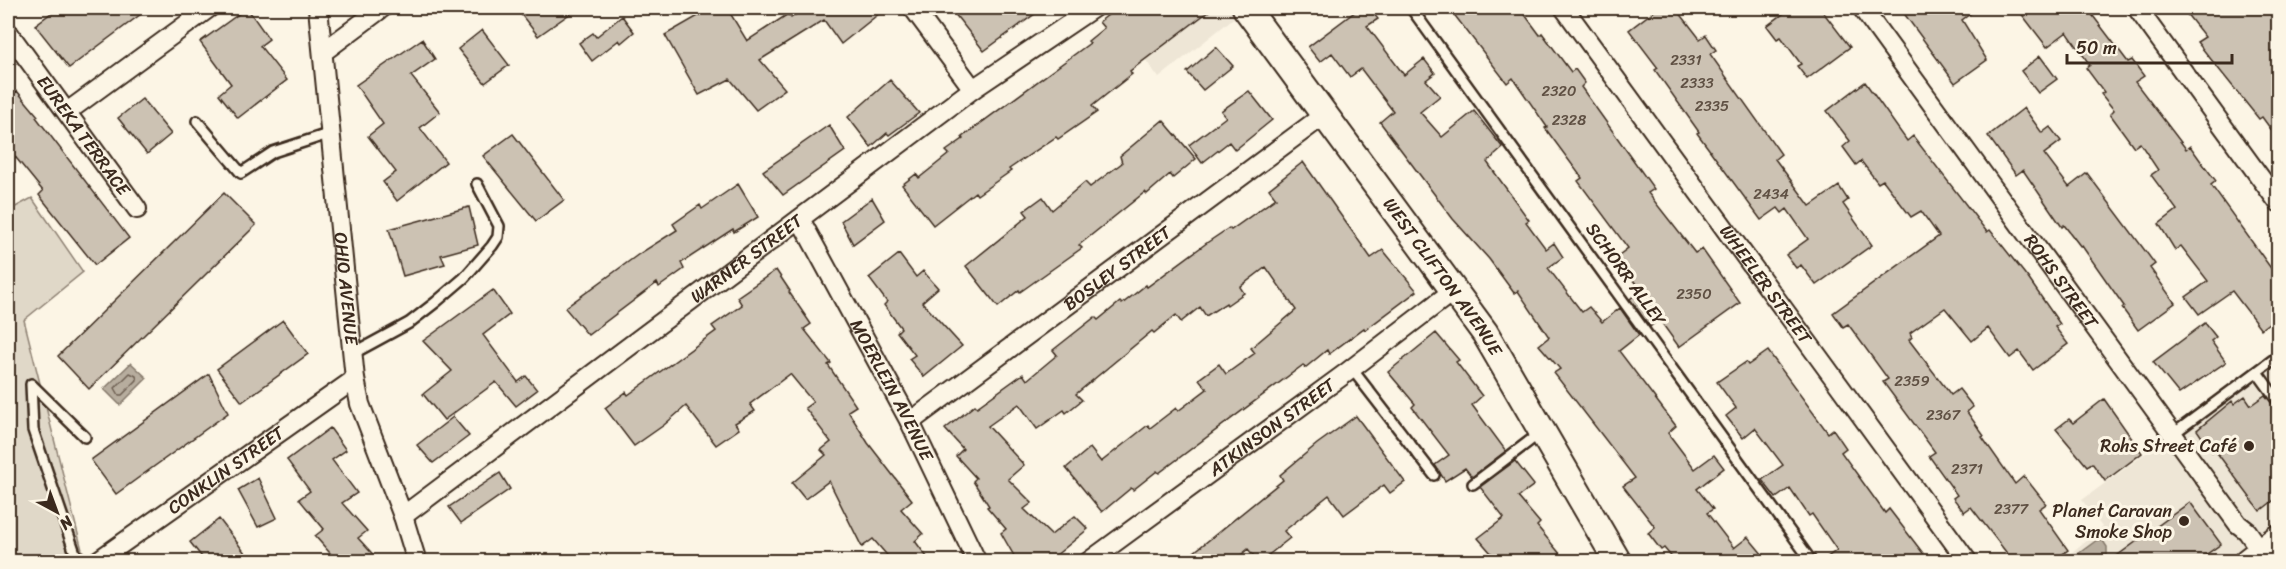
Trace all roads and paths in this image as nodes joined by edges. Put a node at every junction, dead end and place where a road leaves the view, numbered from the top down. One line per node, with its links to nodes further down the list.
1 (209, 8): 14 (street)
2 (318, 8): 12 (street, OHIO AVENUE)
3 (382, 8): 12 (street)
4 (914, 8): 13 (street)
5 (1093, 8): 13 (street, WARNER STREET)
6 (1246, 8): 15 (main road, WEST CLIFTON AVENUE)
7 (1411, 8): 43 (lane, SCHORR ALLEY)
8 (1564, 8): 44 (street, WHEELER STREET)
9 (1862, 8): 31 (street, ROHS STREET)
10 (2137, 8): 19 (street)
11 (8, 32): 14 (street, EUREKA TERRACE)
12 (323, 52): 17 (street, OHIO AVENUE)
13 (973, 90): 21 (street, WARNER STREET)
14 (67, 112): 20 (street, EUREKA TERRACE)
15 (1324, 116): 22 (main road, WEST CLIFTON AVENUE); 29 (street, BOSLEY STREET)
16 (197, 121): 17 (lane)
17 (331, 133): 23 (street, OHIO AVENUE)
18 (477, 184): 23 (lane)
19 (2278, 202)
20 (137, 209)
21 (800, 219): 29 (street, MOERLEIN AVENUE); 35 (street, WARNER STREET)
22 (1453, 291): 25 (street, ATKINSON STREET); 30 (main road, WEST CLIFTON AVENUE)
23 (352, 354): 27 (street, OHIO AVENUE)
24 (2278, 356): 26 (lane)
25 (1352, 369): 33 (lane); 41 (street, ATKINSON STREET)
26 (2257, 372): 28 (lane); 31 (lane)
27 (355, 379): 35 (street, OHIO AVENUE); 38 (street, CONKLIN STREET)
28 (2278, 401)
29 (910, 422): 40 (street, MOERLEIN AVENUE)
30 (1542, 431): 34 (lane); 42 (main road, WEST CLIFTON AVENUE)
31 (2173, 434): 36 (street, ROHS STREET)
32 (85, 437): 37 (lane)
33 (1434, 475)
34 (1473, 484)
35 (403, 516): 39 (street, OHIO AVENUE)
36 (2261, 553)
37 (79, 561)
38 (96, 561)
39 (417, 561)
40 (977, 561)
41 (1088, 561)
42 (1618, 561)
43 (1812, 561)
44 (1968, 561)

